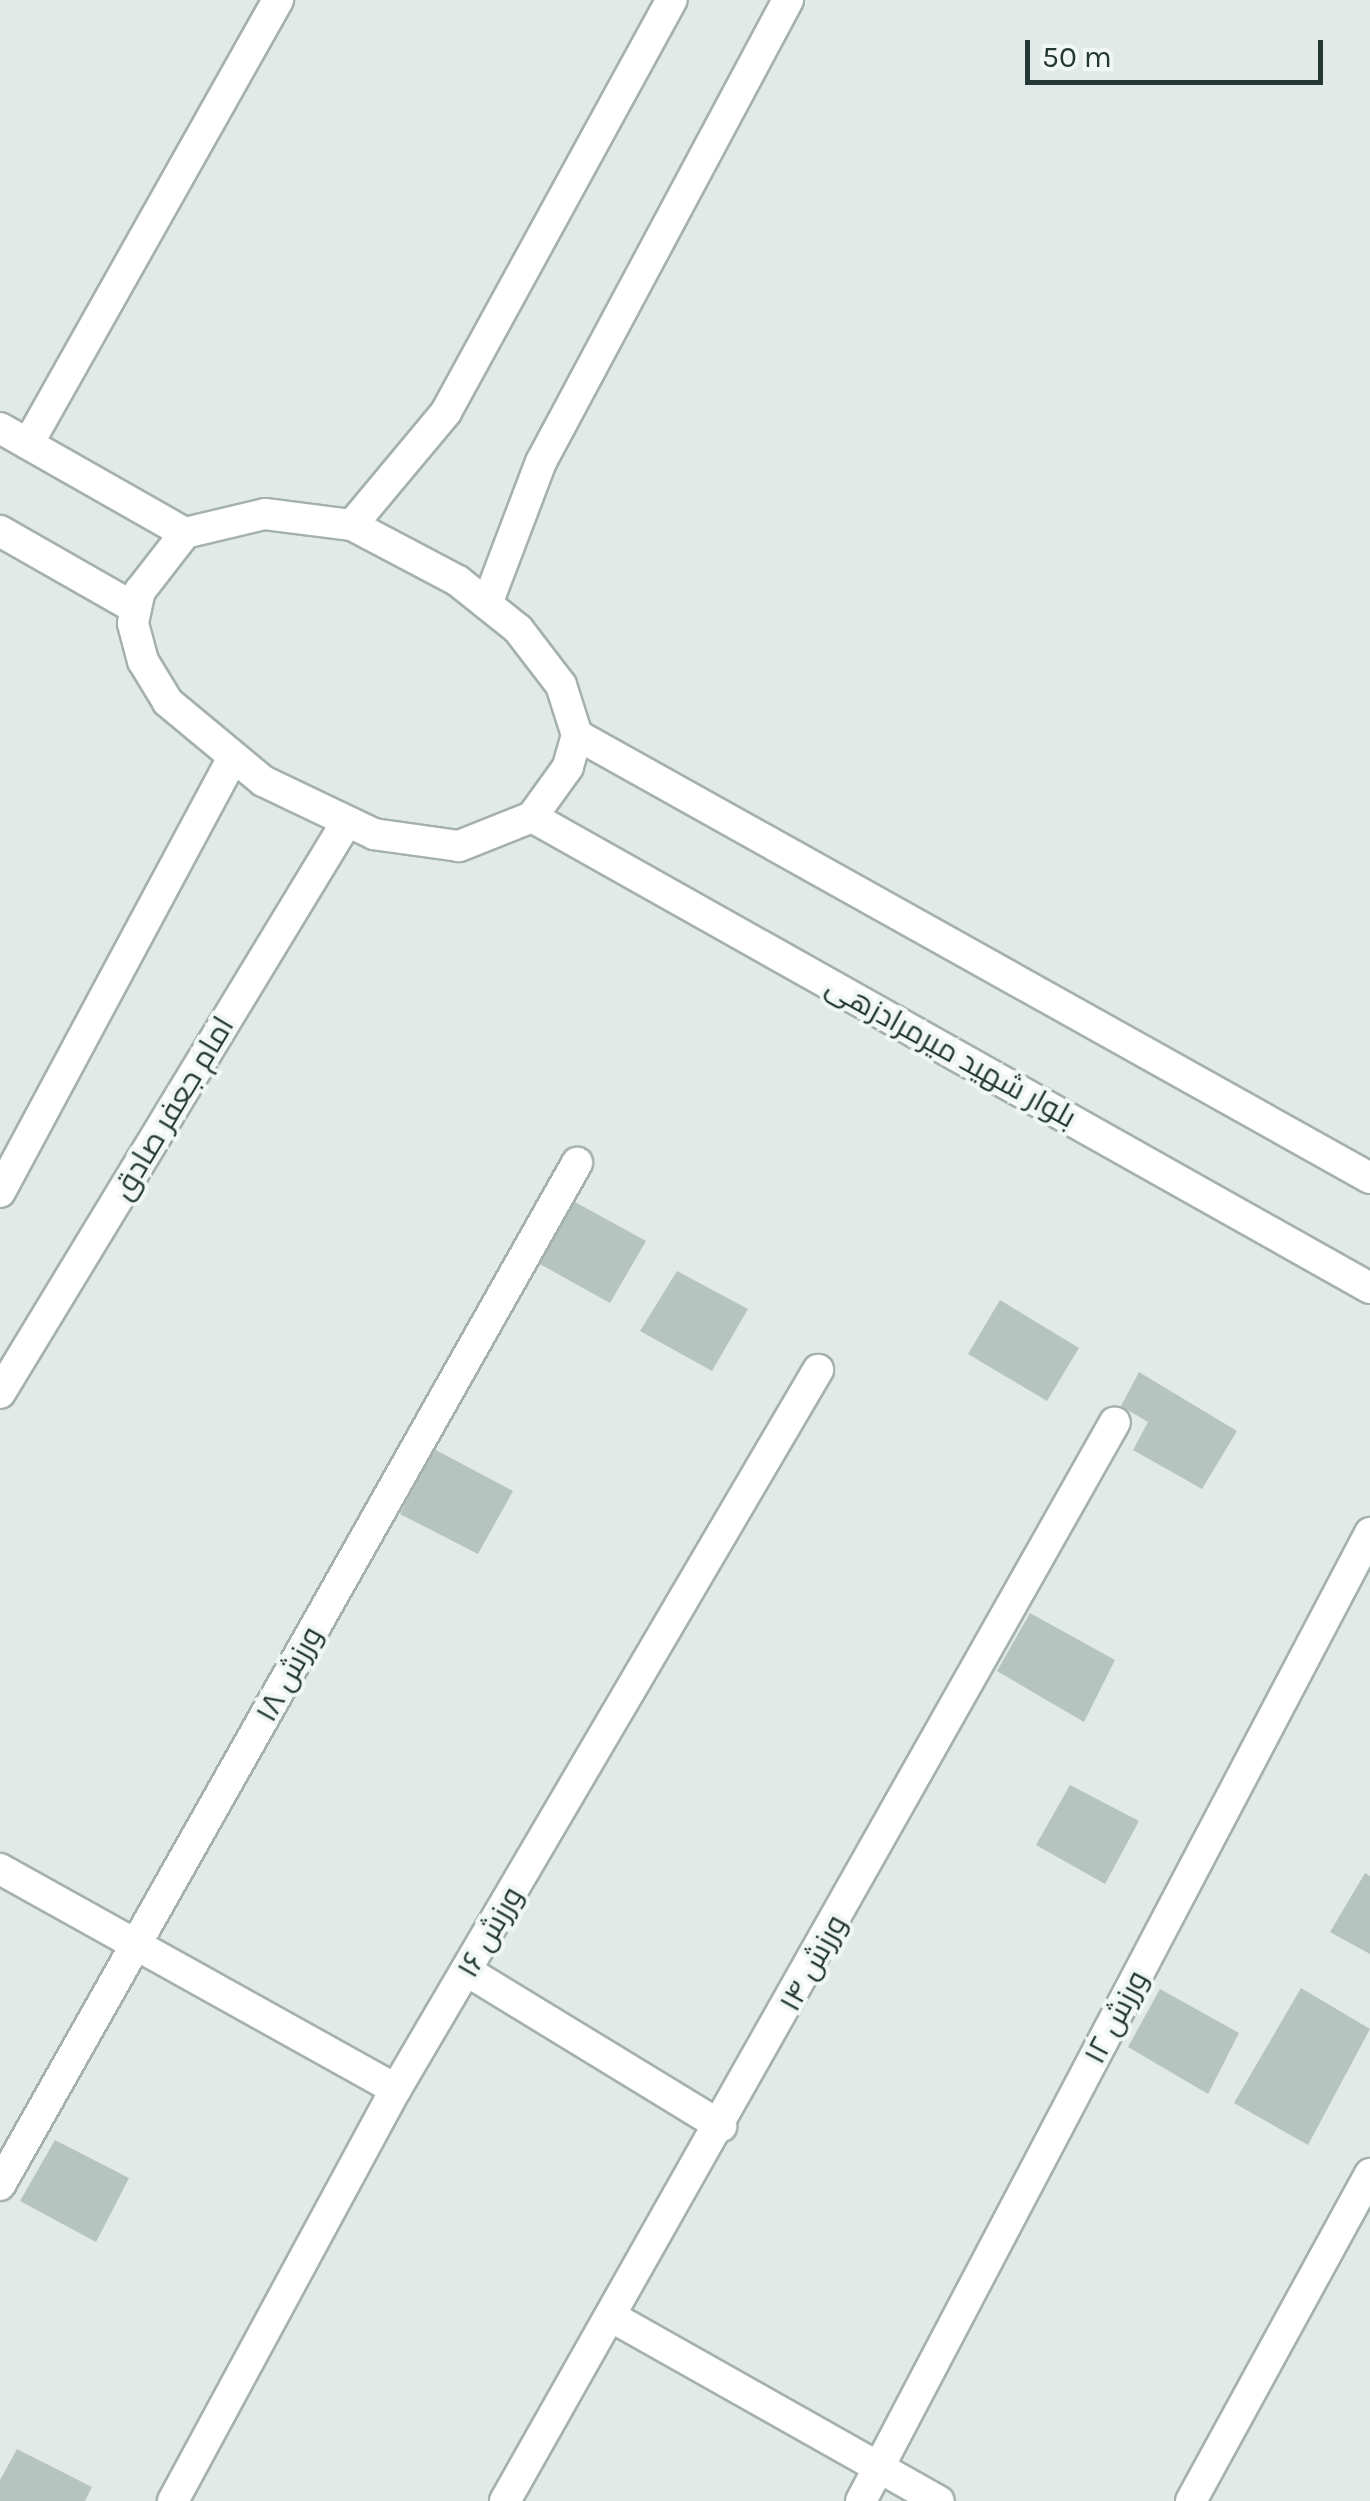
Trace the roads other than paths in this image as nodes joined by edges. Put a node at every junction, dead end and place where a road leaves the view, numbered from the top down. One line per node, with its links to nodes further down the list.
1 (278, 0): 5 (street)
2 (672, 0): 6 (street)
3 (788, 0): 9 (street)
4 (0, 428): 5 (street)
5 (28, 444): 8 (street)
6 (352, 525): 8 (street); 9 (street)
7 (0, 531): 10 (street)
8 (184, 533): 10 (street)
9 (487, 604): 11 (street)
10 (135, 608): 12 (street)
11 (576, 735): 13 (street); 16 (street)
12 (231, 760): 14 (street); 17 (street)
13 (532, 817): 14 (street); 18 (street, بلوار شهید میرمرادزهی)
14 (346, 824): 20 (street, امام جعفر صادق)
15 (578, 1163): 24 (street, ورزش ۱۸)
16 (1370, 1178)
17 (0, 1192)
18 (1370, 1288)
19 (818, 1370): 25 (street, ورزش ۱۶)
20 (0, 1393)
21 (1115, 1422): 27 (street, ورزش ۱۴)
22 (1370, 1532): 31 (street, ورزش ۱۲)
23 (0, 1869): 24 (street)
24 (135, 1946): 26 (street); 29 (street, ورزش ۱۸)
25 (467, 1970): 26 (street, ورزش ۱۶); 27 (street)
26 (396, 2089): 32 (street, ورزش ۱۶)
27 (721, 2126): 30 (street, ورزش ۱۴)
28 (1370, 2174): 36 (street)
29 (0, 2185)
30 (612, 2317): 31 (street); 33 (street, ورزش ۱۴)
31 (880, 2468): 34 (street, ورزش ۱۲); 35 (street)
32 (173, 2501)
33 (505, 2501)
34 (861, 2501)
35 (939, 2501)
36 (1191, 2501)

